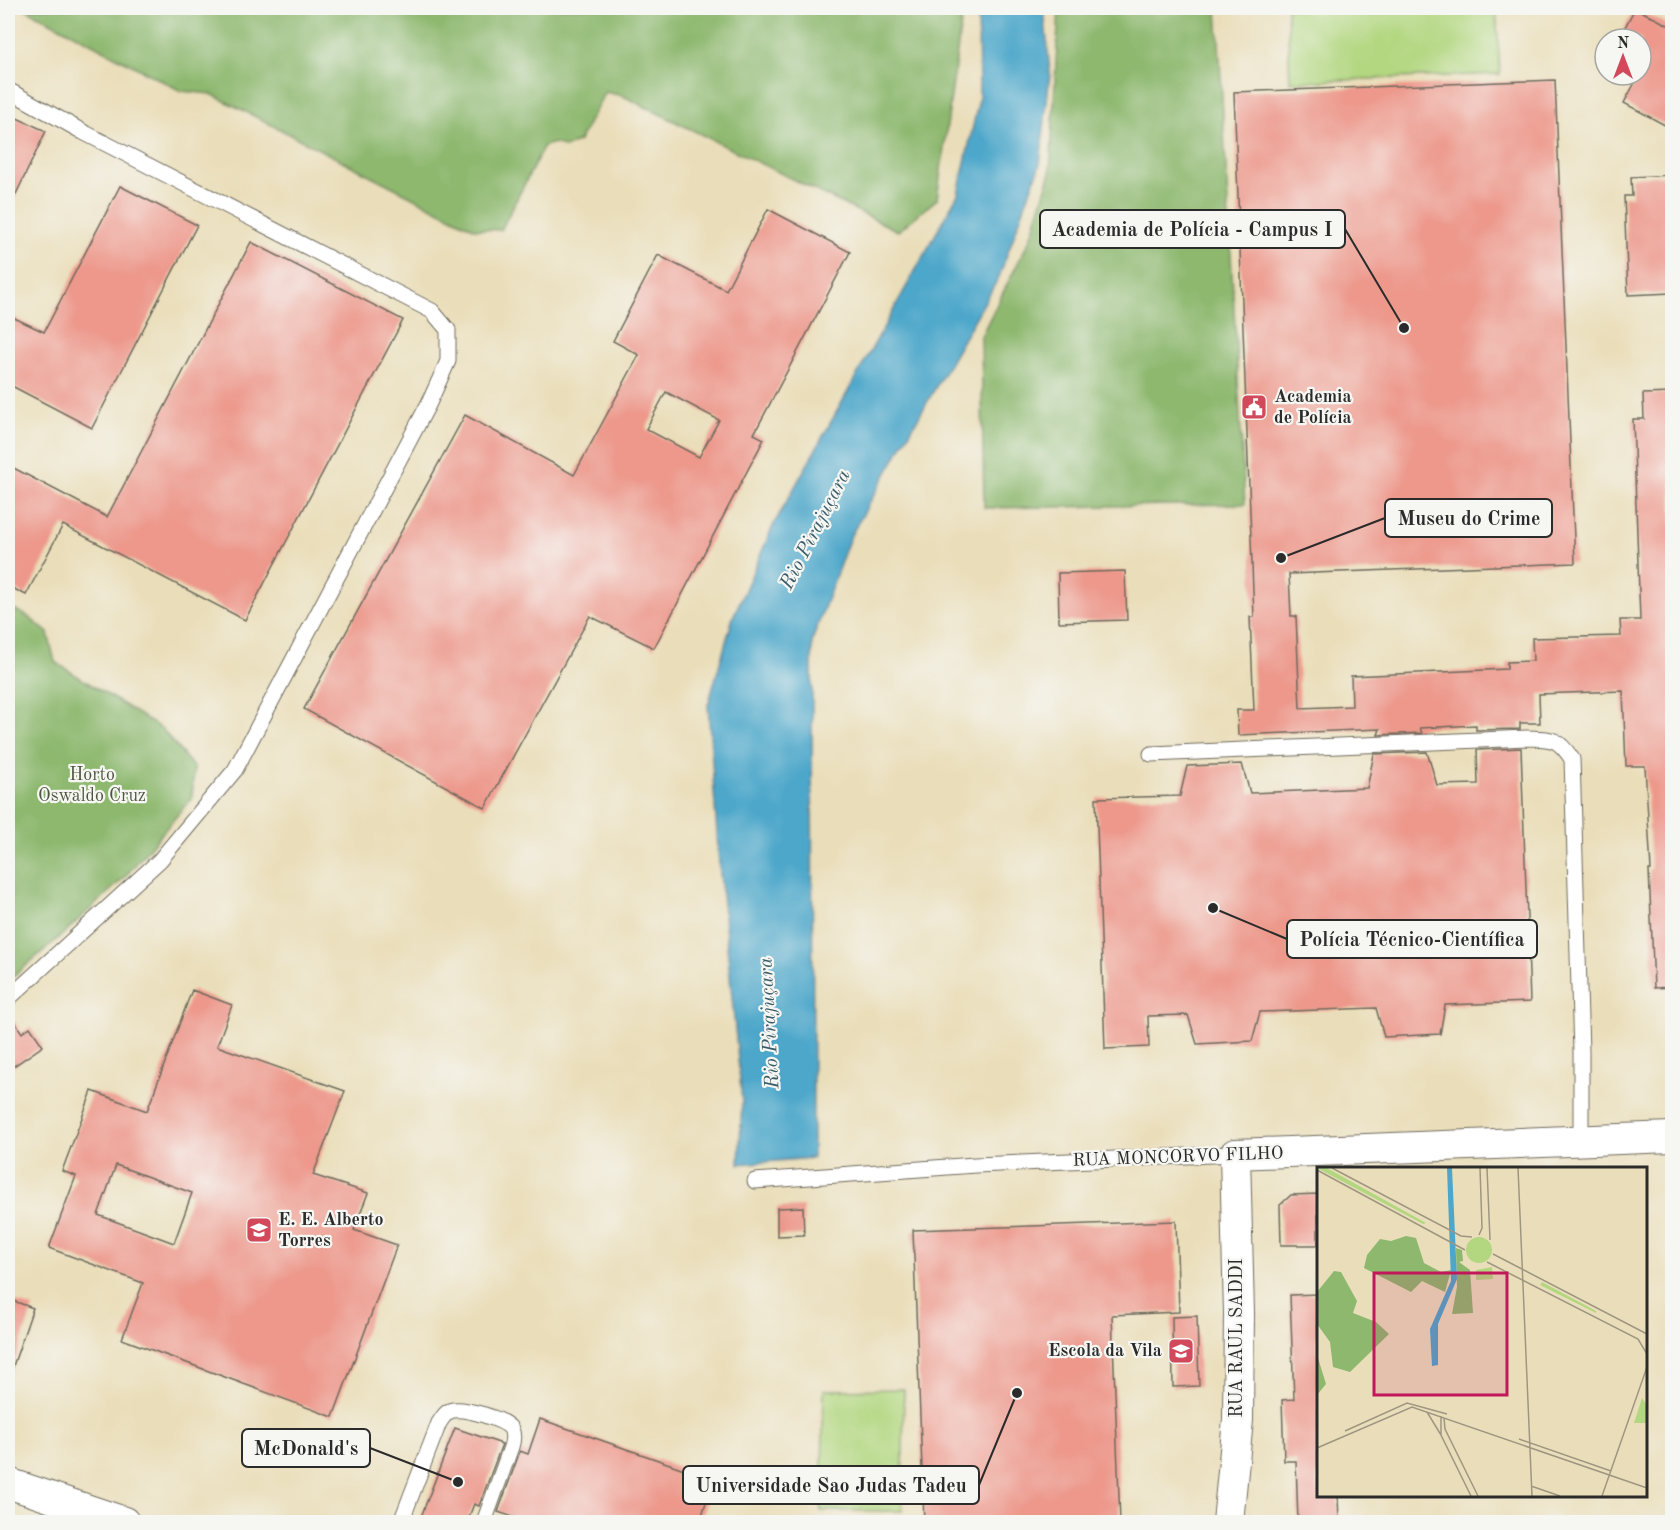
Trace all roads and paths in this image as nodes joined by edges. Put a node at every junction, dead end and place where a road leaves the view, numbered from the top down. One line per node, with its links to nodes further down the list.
1 (8, 90): 3 (lane)
2 (1151, 754): 5 (lane)
3 (8, 999)
4 (1672, 1137): 5 (street, RUA MONCORVO FILHO)
5 (1581, 1140): 6 (street, RUA MONCORVO FILHO)
6 (1235, 1154): 7 (lane, RUA MONCORVO FILHO); 12 (street, RUA RAUL SADDI)
7 (755, 1182)
8 (8, 1483): 9 (street)
9 (124, 1522)
10 (401, 1522): 11 (lane)
11 (484, 1522)
12 (1228, 1522)

